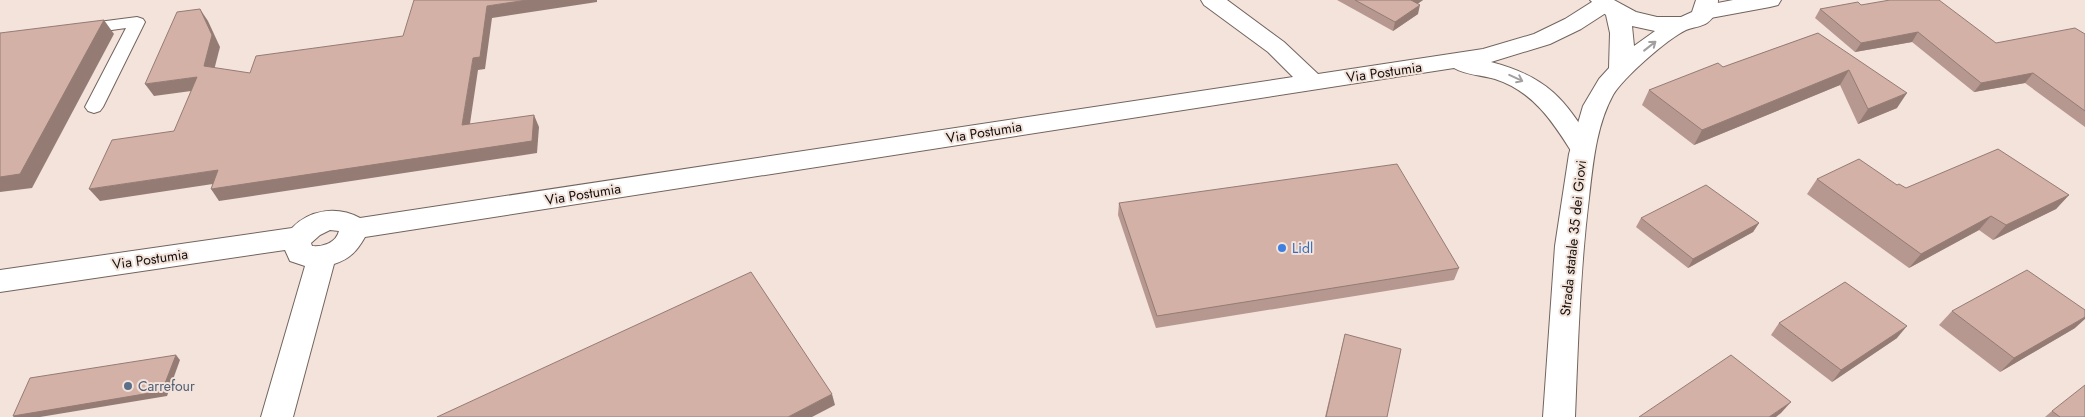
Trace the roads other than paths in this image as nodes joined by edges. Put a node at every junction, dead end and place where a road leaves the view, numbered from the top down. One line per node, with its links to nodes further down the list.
1 (1212, 0): 9 (street)
2 (1770, 0): 4 (street)
3 (1607, 5): 5 (street); 7 (street, Via Postumia); 8 (street)
4 (1706, 6): 5 (street)
5 (1679, 24): 8 (street, Strada statale 35 dei Giovi, one-way to 5)
6 (68, 31): 10 (lane)
7 (1452, 62): 9 (street, Via Postumia); 11 (street, one-way to 11)
8 (1621, 69): 11 (street, Strada statale 35 dei Giovi)
9 (1313, 83): 12 (street, Via Postumia)
10 (94, 108)
11 (1582, 148): 17 (street, Strada statale 35 dei Giovi)
12 (353, 229): 13 (street); 14 (street)
13 (300, 237): 14 (street); 15 (street, Via Postumia)
14 (322, 256): 16 (street)
15 (0, 281)
16 (277, 417)
17 (1559, 417)

